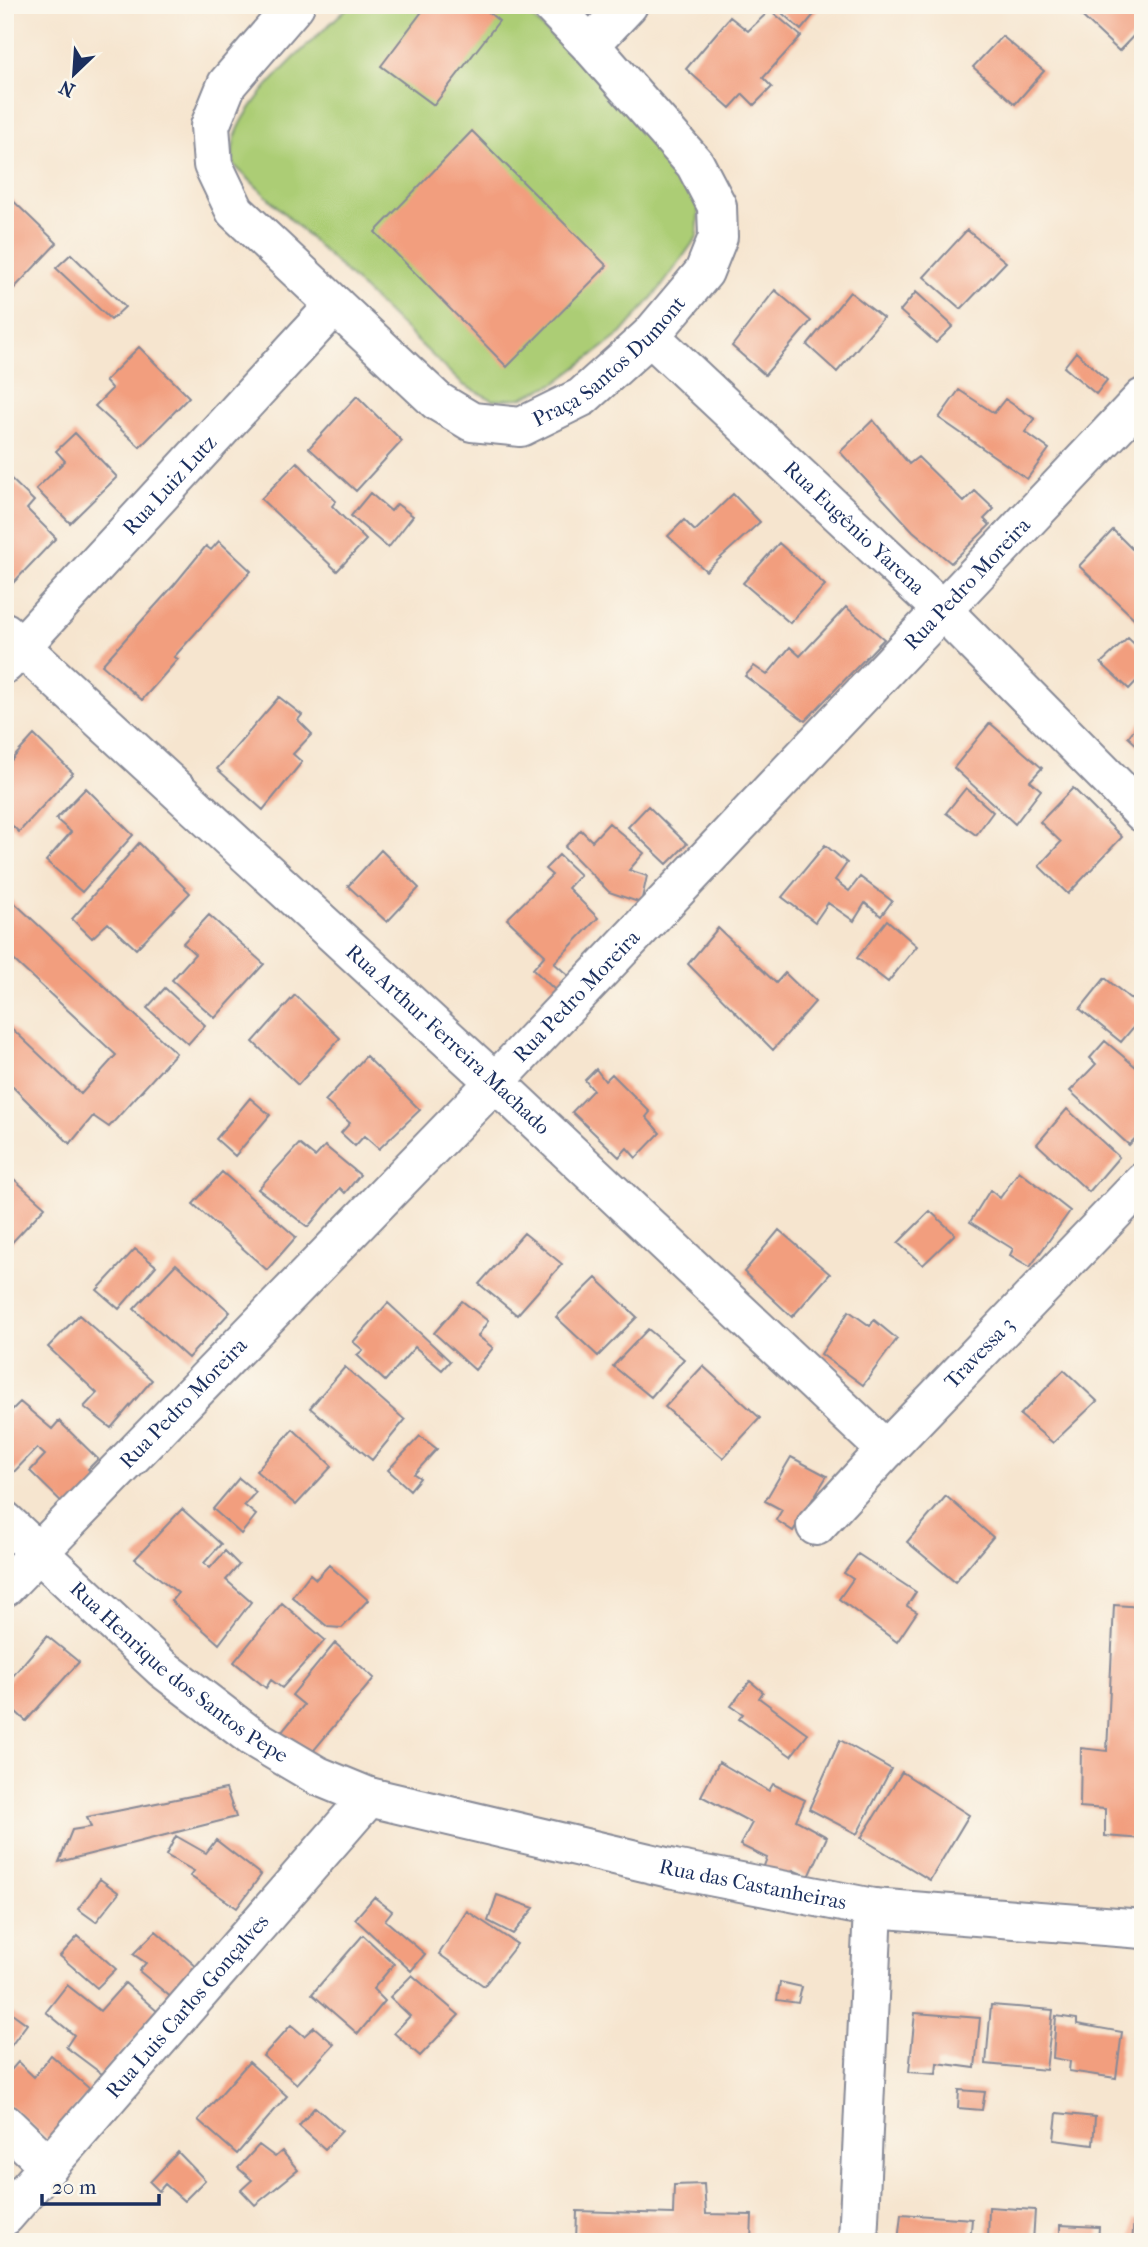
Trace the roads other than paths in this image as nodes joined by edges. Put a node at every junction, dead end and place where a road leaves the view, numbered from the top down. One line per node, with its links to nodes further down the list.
1 (551, 5): 4 (street, Praça Santos Dumont)
2 (628, 5): 4 (street)
3 (291, 7): 5 (street, Praça Santos Dumont)
4 (590, 45): 6 (street, Praça Santos Dumont)
5 (335, 305): 6 (street, Praça Santos Dumont); 9 (street, Rua Luiz Lutz)
6 (650, 336): 8 (street, Rua Eugênio Yarena)
7 (1143, 398): 8 (street, Rua Pedro Moreira)
8 (942, 610): 10 (street, Rua Eugênio Yarena); 11 (street, Rua Pedro Moreira)
9 (11, 647): 11 (street, Rua Arthur Ferreira Machado)
10 (1143, 813)
11 (495, 1082): 13 (street, Rua Arthur Ferreira Machado); 16 (street, Rua Pedro Moreira)
12 (1143, 1182): 13 (street, Travessa 3)
13 (886, 1450): 15 (street, Travessa 3)
14 (5, 1521): 16 (street, Rua Henrique dos Santos Pepe)
15 (816, 1526)
16 (37, 1552): 17 (street, Rua Pedro Moreira); 18 (street, Rua Henrique dos Santos Pepe)
17 (5, 1587)
18 (369, 1797): 19 (street, Rua das Castanheiras); 22 (street, Rua Luis Carlos Gonçalves)
19 (873, 1908): 20 (street, Rua das Castanheiras); 24 (street)
20 (1143, 1929)
21 (5, 2124): 22 (street)
22 (49, 2166): 23 (street, Rua Luis Carlos Gonçalves)
23 (5, 2216)
24 (858, 2242)

